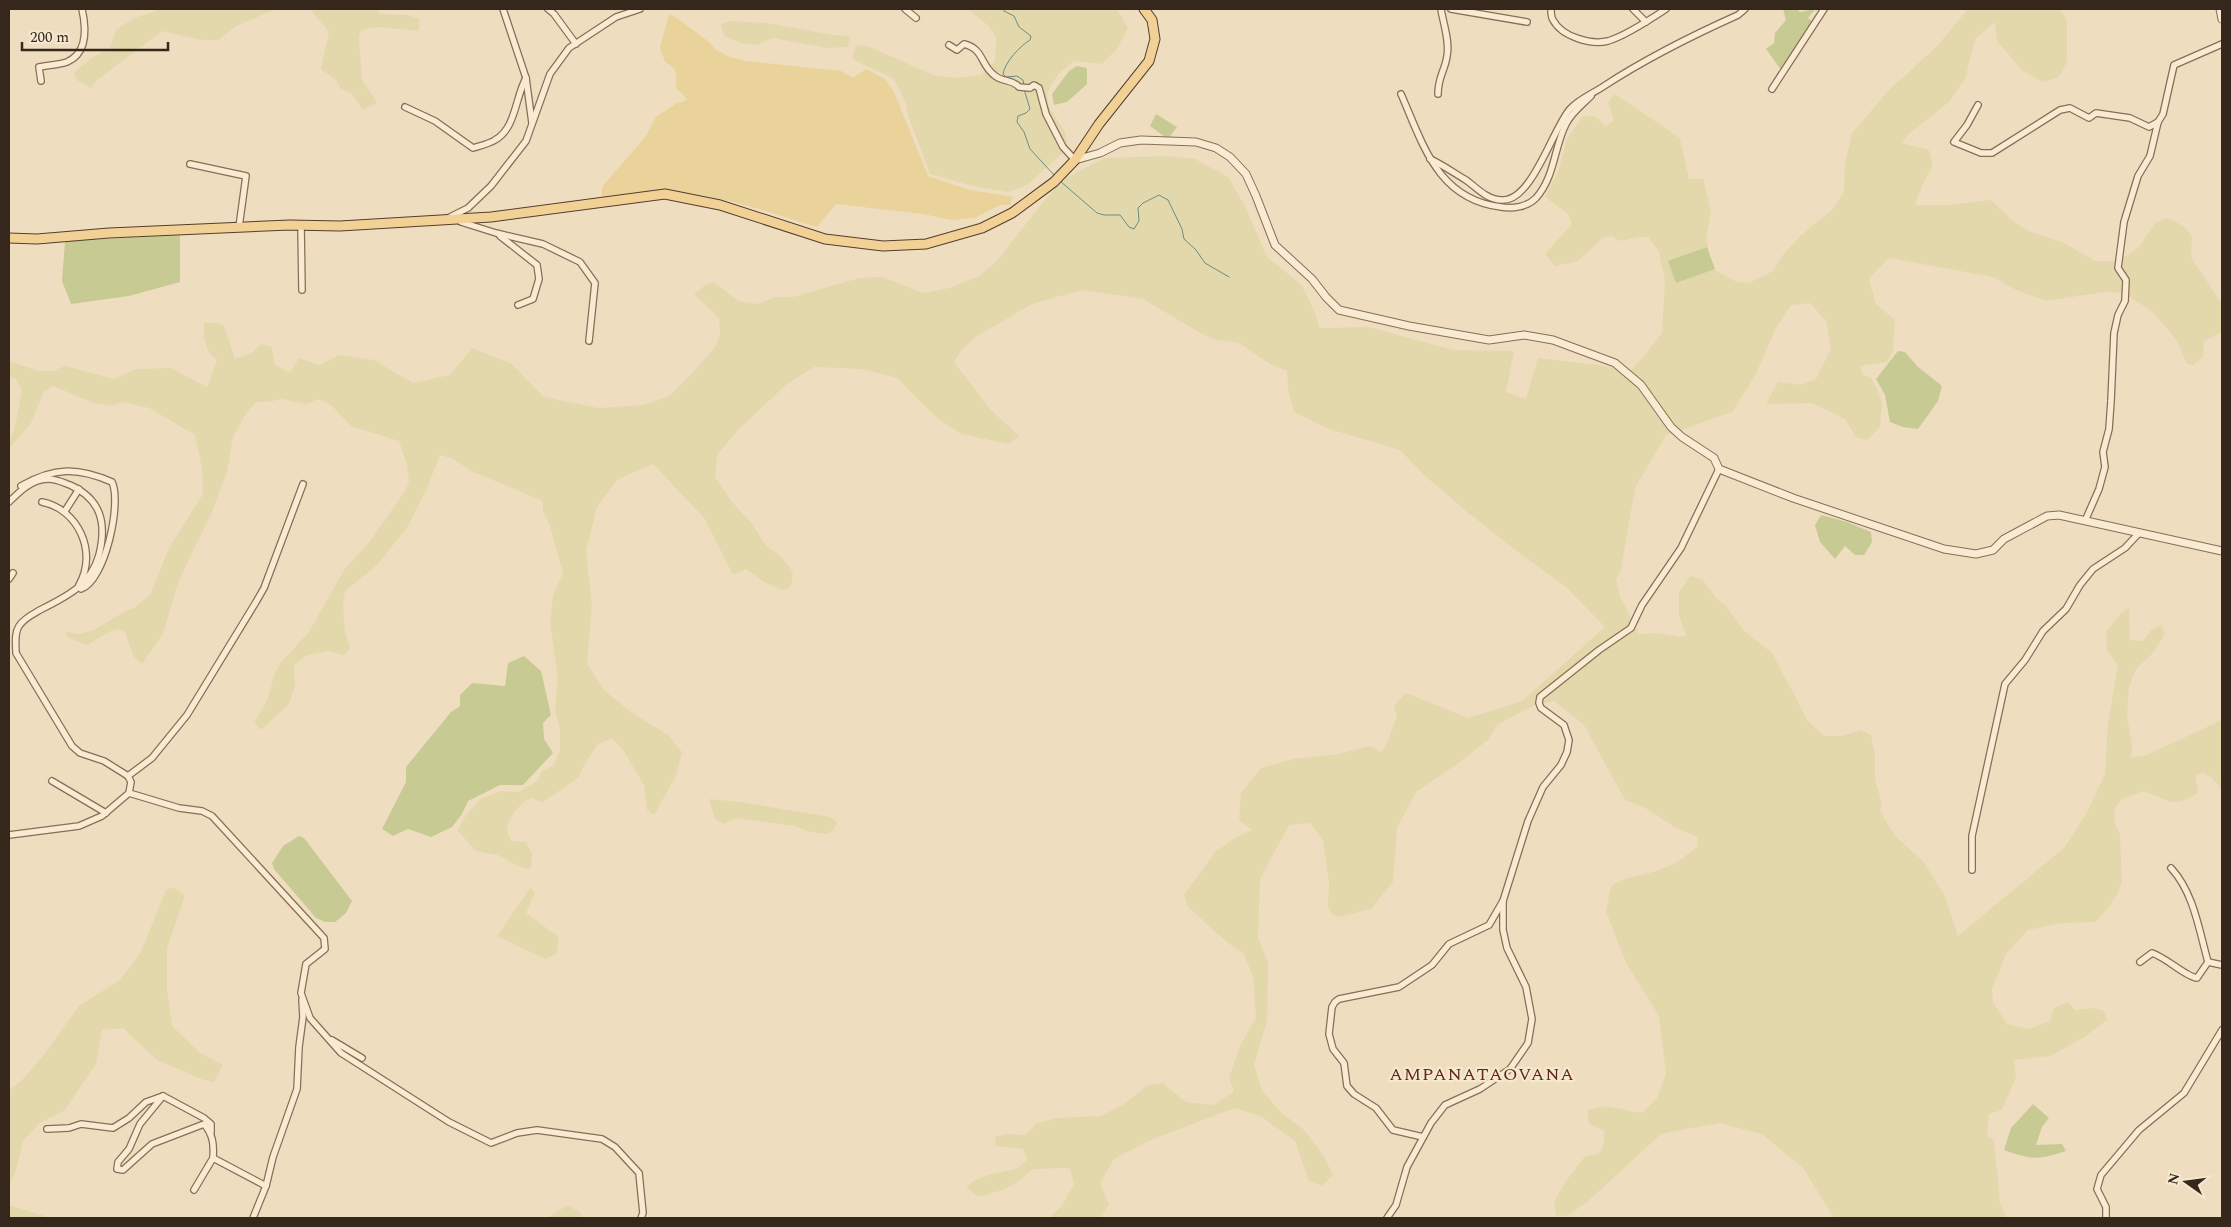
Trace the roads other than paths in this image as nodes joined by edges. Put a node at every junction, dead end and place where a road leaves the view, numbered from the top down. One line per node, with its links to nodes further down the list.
1 (82, 9): 23 (street)
2 (503, 9): 22 (street)
3 (548, 9): 19 (street)
4 (640, 9): 19 (street)
5 (905, 9): 15 (street)
6 (1144, 9): 33 (main road)
7 (1441, 9): 27 (street)
8 (1451, 9): 17 (street)
9 (1551, 9): 18 (street)
10 (1634, 9): 18 (street)
11 (1666, 9): 18 (street)
12 (1745, 9): 25 (street)
13 (1824, 9): 24 (street)
14 (2220, 9): 16 (street)
15 (916, 18)
16 (2222, 19)
17 (1527, 22)
18 (1646, 22)
19 (576, 44): 31 (street)
20 (2222, 44): 30 (street)
21 (948, 45): 33 (street)
22 (526, 78): 29 (street); 31 (street)
23 (41, 81)
24 (1772, 89)
25 (1596, 91): 32 (street); 32 (street)
26 (1401, 94): 32 (street)
27 (1438, 94)
28 (1978, 105): 30 (street)
29 (406, 107)
30 (2158, 122): 50 (street)
31 (532, 124): 35 (street)
32 (1430, 159)
33 (1074, 160): 35 (main road); 43 (street)
34 (190, 164): 37 (street)
35 (446, 219): 36 (main road); 38 (street)
36 (301, 225): 37 (main road); 40 (street)
37 (239, 227): 39 (main road)
38 (496, 233): 41 (street); 42 (street)
39 (9, 238)
40 (302, 290)
41 (518, 305)
42 (589, 341)
43 (1719, 470): 50 (street); 63 (street)
44 (303, 484): 56 (street)
45 (79, 489): 47 (street); 49 (street); 55 (street)
46 (9, 497): 55 (street)
47 (9, 502)
48 (42, 502): 49 (street)
49 (65, 511): 55 (street)
50 (2084, 521): 51 (street)
51 (2140, 533): 52 (street); 62 (street)
52 (2222, 551)
53 (13, 573): 54 (street)
54 (9, 579)
55 (76, 591): 56 (street)
56 (128, 776): 58 (street)
57 (52, 781): 59 (street)
58 (129, 793): 59 (street); 67 (street)
59 (106, 814): 60 (street)
60 (9, 835)
61 (2171, 868): 65 (street)
62 (1972, 870)
63 (1503, 901): 74 (street); 74 (street)
64 (2140, 962): 65 (street)
65 (2208, 962): 66 (street)
66 (2222, 965)
67 (301, 993): 69 (street); 76 (street)
68 (2222, 1030): 81 (street)
69 (326, 1036): 70 (street); 79 (street)
70 (362, 1058)
71 (163, 1096): 72 (street); 73 (street); 73 (street)
72 (47, 1129)
73 (211, 1132): 75 (street)
74 (1423, 1137): 80 (street)
75 (213, 1158): 76 (street); 77 (street)
76 (266, 1186): 78 (street)
77 (194, 1190)
78 (253, 1218)
79 (641, 1218)
80 (1387, 1218)
81 (2106, 1218)

